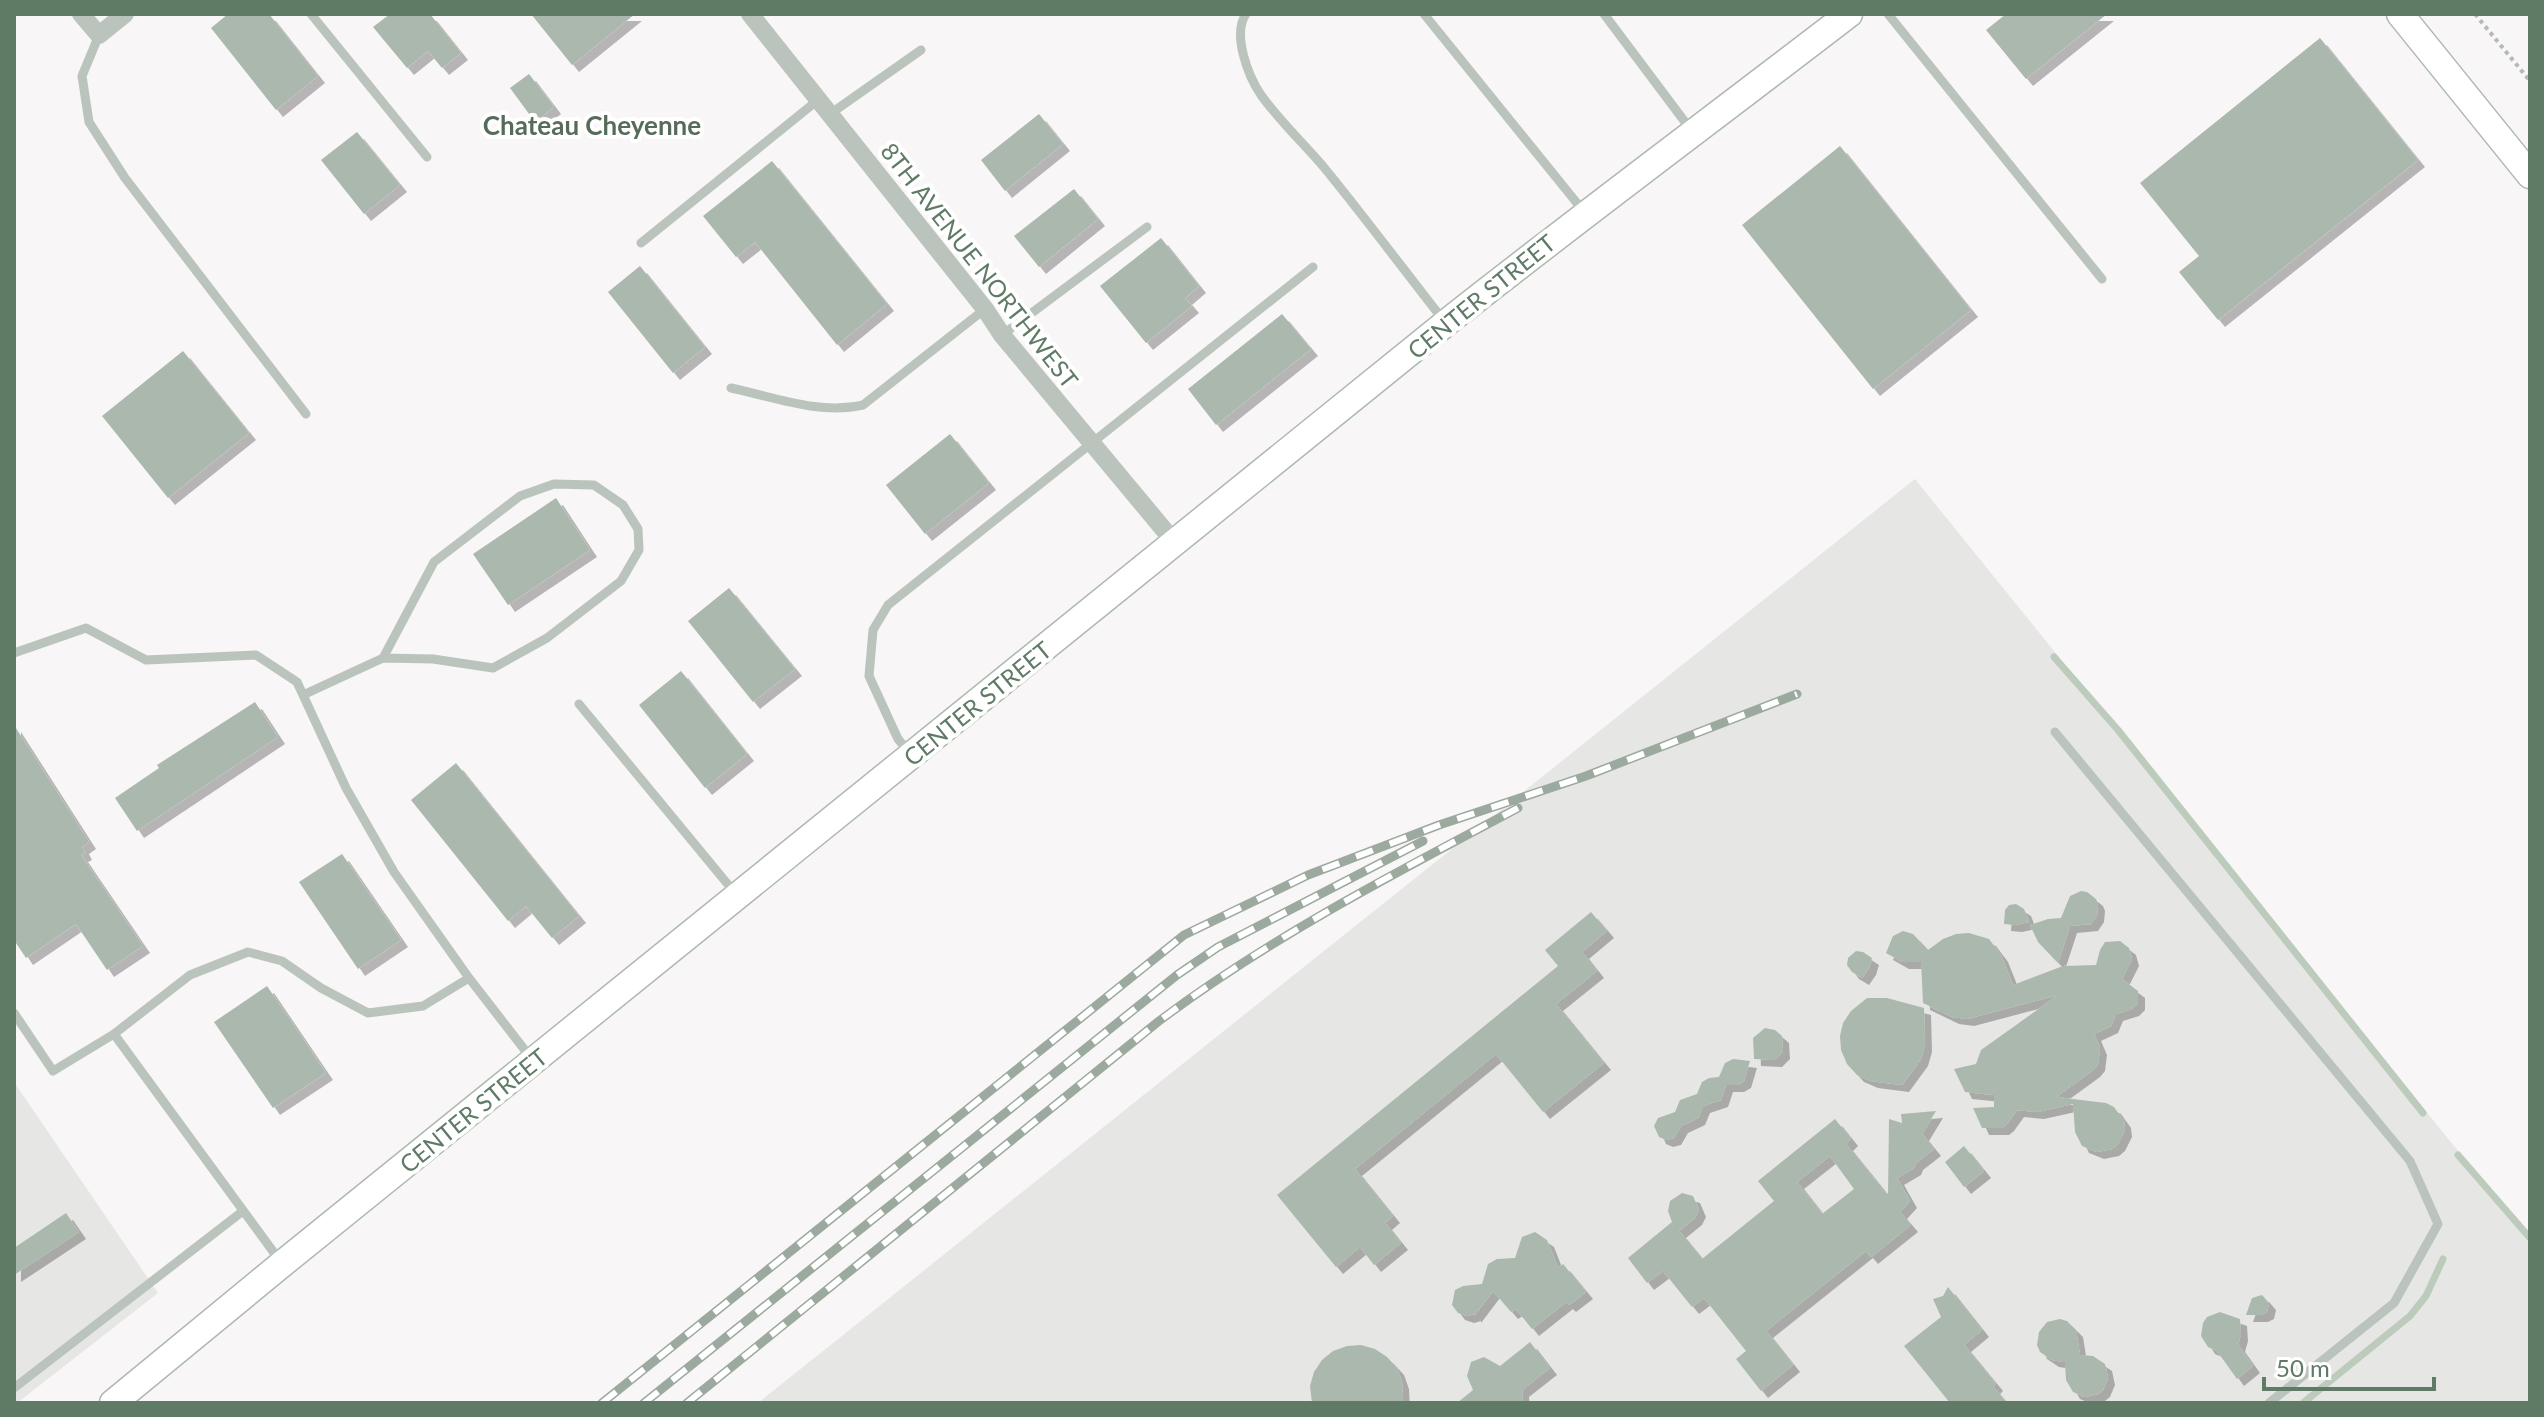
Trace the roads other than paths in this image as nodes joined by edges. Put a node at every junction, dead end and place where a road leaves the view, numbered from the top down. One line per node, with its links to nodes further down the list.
1 (81, 14): 11 (street)
2 (125, 14): 11 (street)
3 (311, 14): 15 (lane)
4 (750, 14): 13 (street, 8TH AVENUE NORTHWEST)
5 (1246, 14): 23 (lane)
6 (1424, 14): 17 (lane)
7 (1604, 14): 14 (lane)
8 (1849, 14): 14 (main road, CENTER STREET)
9 (1888, 14): 21 (lane)
10 (2400, 14): 16 (main road)
11 (99, 35): 26 (lane)
12 (921, 50): 13 (lane)
13 (824, 107): 19 (lane); 22 (street, 8TH AVENUE NORTHWEST)
14 (1694, 134): 17 (main road, CENTER STREET)
15 (427, 157)
16 (2530, 175)
17 (1585, 213): 23 (main road, CENTER STREET)
18 (1147, 227): 24 (lane)
19 (641, 243)
20 (1313, 267): 27 (lane)
21 (2102, 279)
22 (985, 309): 24 (street, 8TH AVENUE NORTHWEST); 25 (lane)
23 (1446, 323): 28 (main road, CENTER STREET)
24 (1002, 335): 27 (street, 8TH AVENUE NORTHWEST)
25 (731, 388)
26 (306, 414)
27 (1091, 443): 28 (street, 8TH AVENUE NORTHWEST); 34 (lane)
28 (1175, 543): 34 (main road, CENTER STREET)
29 (14, 653): 31 (lane)
30 (383, 658): 30 (lane); 31 (lane)
31 (303, 695): 36 (lane)
32 (579, 704): 35 (lane)
33 (2055, 732): 44 (lane)
34 (913, 755): 35 (main road, CENTER STREET)
35 (737, 896): 39 (main road, CENTER STREET)
36 (469, 978): 38 (lane); 39 (lane)
37 (14, 1013): 38 (lane)
38 (114, 1034): 40 (lane)
39 (533, 1061): 41 (main road, CENTER STREET)
40 (243, 1211): 41 (lane); 42 (lane)
41 (282, 1264): 43 (main road, CENTER STREET)
42 (14, 1388)
43 (113, 1403)
44 (2269, 1403)

